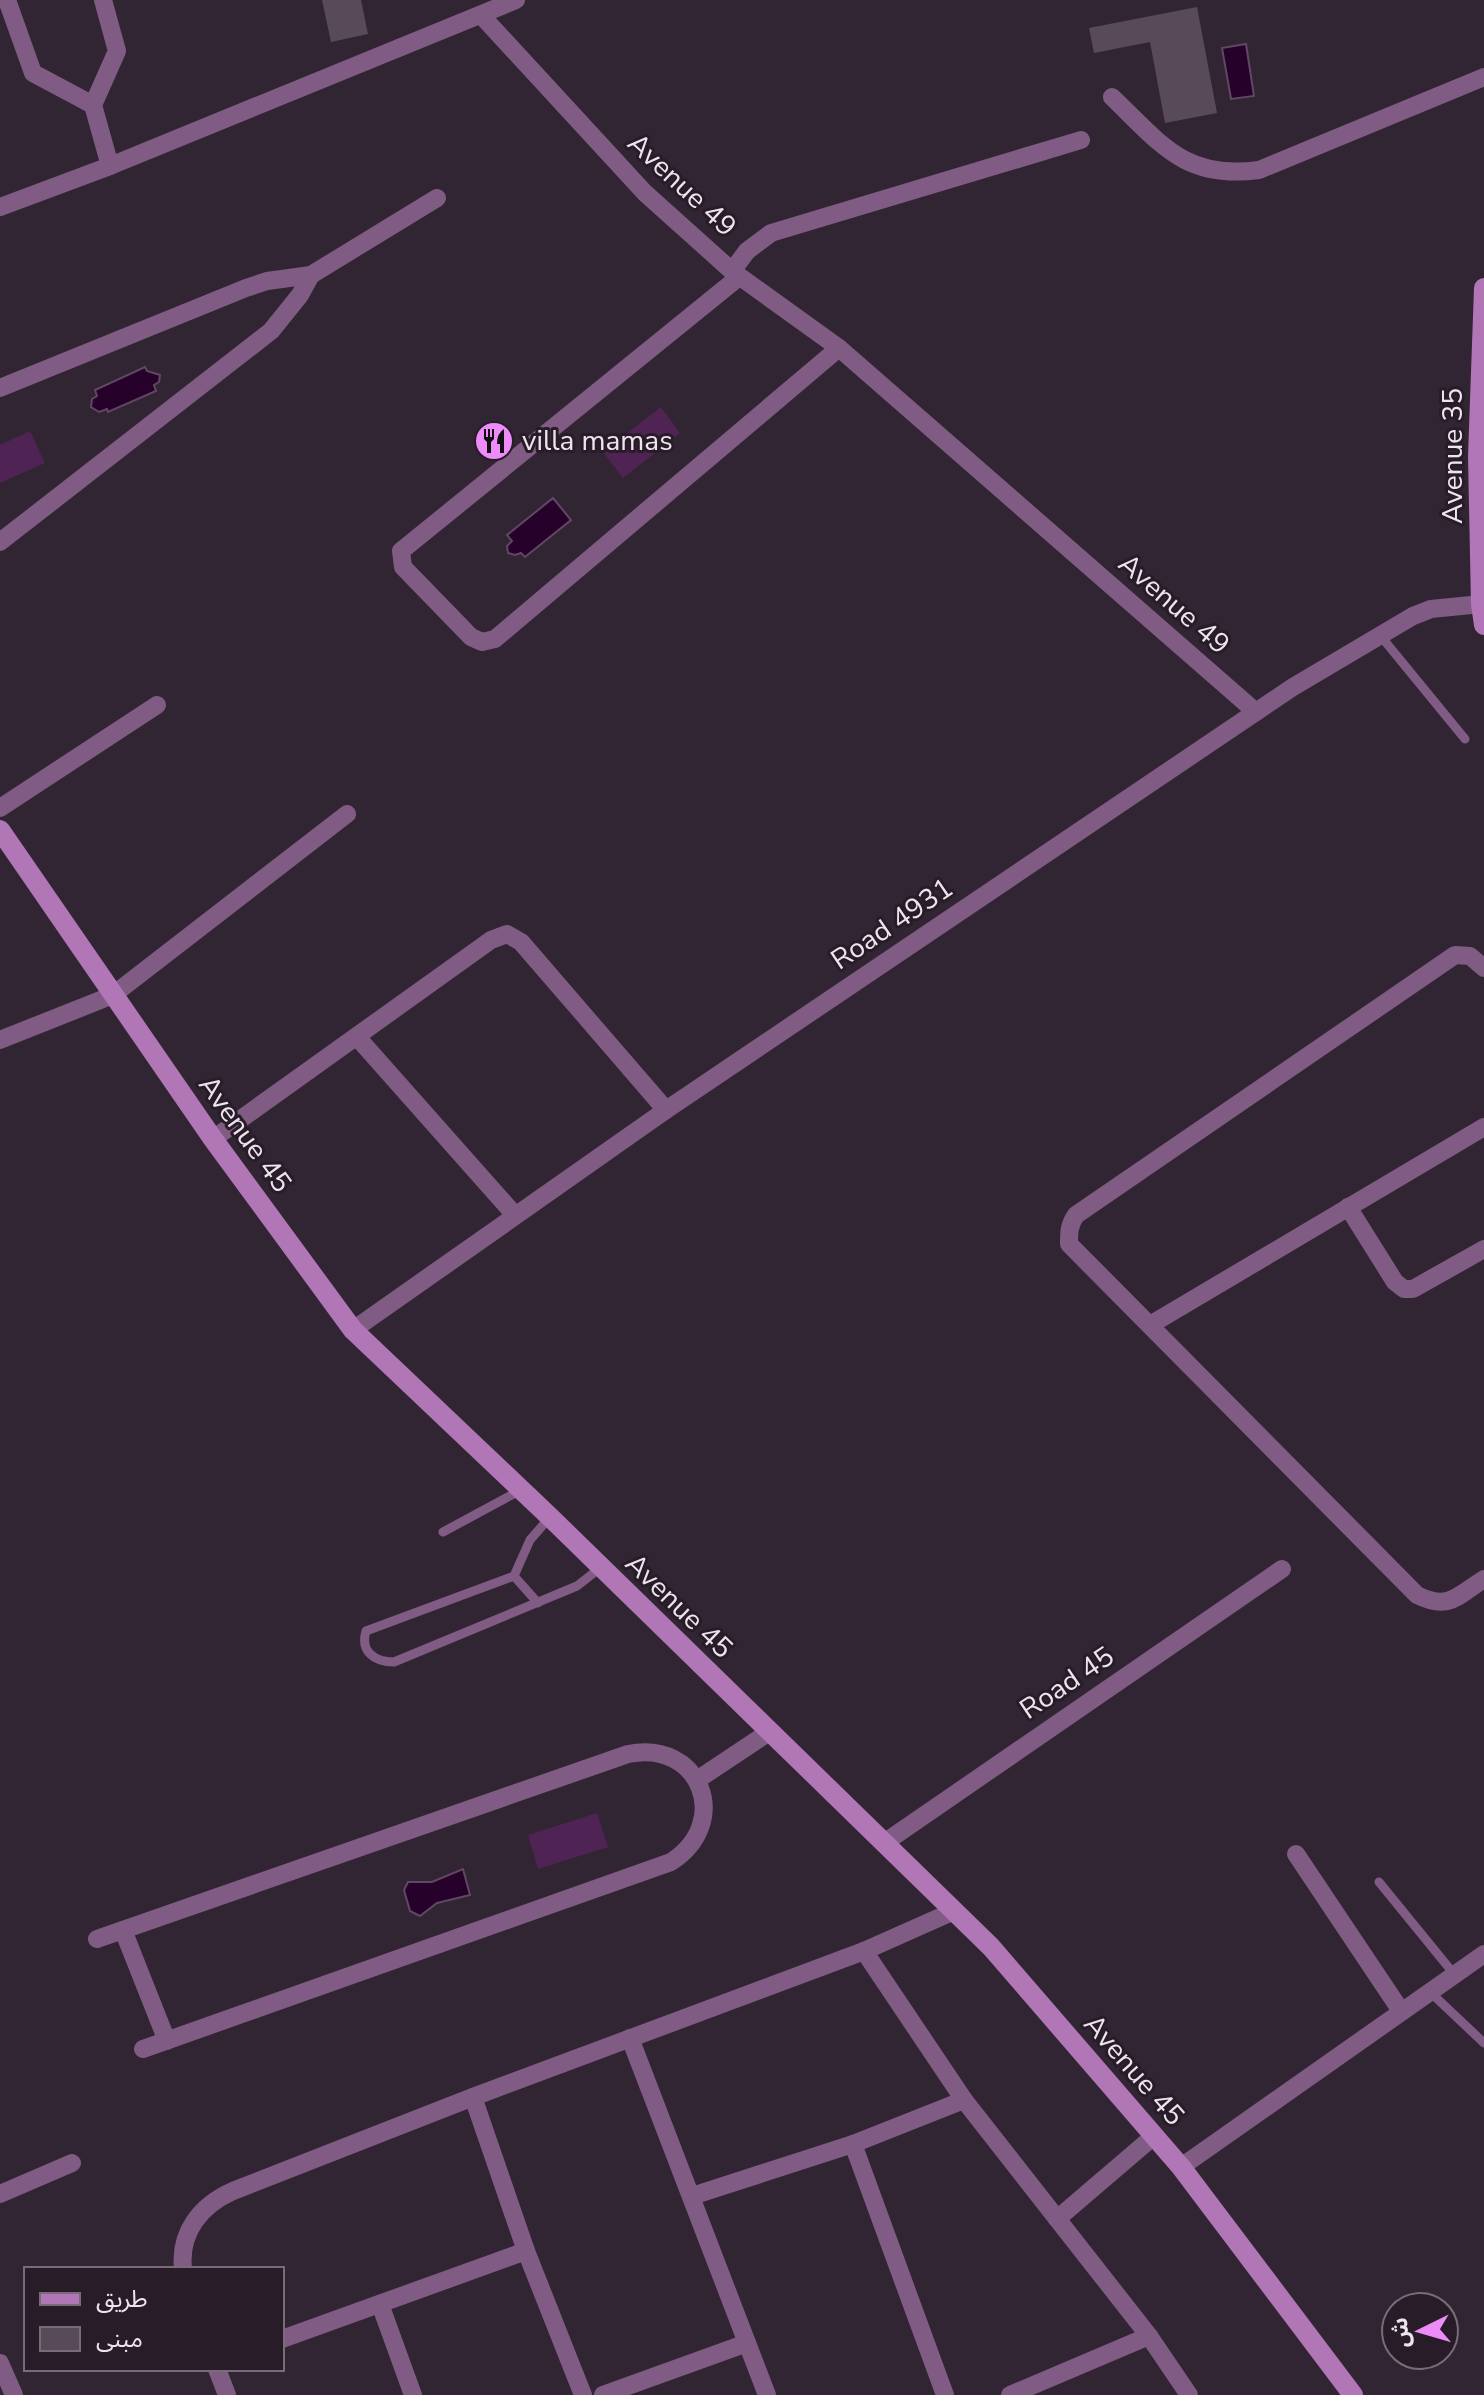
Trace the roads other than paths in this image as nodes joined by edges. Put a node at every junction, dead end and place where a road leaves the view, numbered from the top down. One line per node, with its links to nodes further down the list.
1 (7, 0): 7 (street)
2 (103, 0): 7 (street)
3 (505, 2): 4 (street)
4 (481, 15): 9 (street); 12 (street, Avenue 49)
5 (1484, 77): 6 (street)
6 (1112, 97)
7 (93, 105): 9 (street)
8 (1081, 140): 12 (street)
9 (110, 166): 11 (street)
10 (437, 198): 13 (street)
11 (0, 207)
12 (736, 274): 15 (street, Avenue 49); 15 (street)
13 (311, 275): 16 (street); 18 (street)
14 (1484, 288): 17 (street, Avenue 35)
15 (839, 348): 23 (street, Avenue 49)
16 (0, 388)
17 (1482, 403): 19 (street, Avenue 35)
18 (0, 542)
19 (1481, 604): 20 (street, Avenue 35); 21 (street, Road 4931)
20 (1484, 625)
21 (1379, 634): 23 (street, Road 4931); 24 (lane)
22 (157, 705): 25 (street)
23 (1256, 712): 32 (street, Road 4931)
24 (1465, 739)
25 (0, 808)
26 (347, 814): 29 (street)
27 (0, 830): 29 (street, Avenue 45)
28 (1484, 968): 38 (street)
29 (113, 995): 31 (street); 34 (street, Avenue 45)
30 (357, 1037): 32 (street); 34 (street); 36 (street)
31 (0, 1040)
32 (666, 1110): 36 (street, Road 4931)
33 (1484, 1127): 35 (street)
34 (213, 1139): 39 (street, Avenue 45)
35 (1348, 1207): 37 (street); 38 (street)
36 (514, 1214): 39 (street, Road 4931)
37 (1484, 1249)
38 (1150, 1325): 46 (street)
39 (353, 1330): 40 (street, Avenue 45)
40 (521, 1490): 41 (street, Avenue 45); 42 (lane)
41 (550, 1517): 43 (street, Avenue 45); 45 (lane)
42 (443, 1532)
43 (600, 1568): 47 (lane); 48 (street, Avenue 45)
44 (1282, 1569): 50 (street, Road 45)
45 (514, 1576): 47 (lane); 47 (lane)
46 (1484, 1579)
47 (538, 1603)
48 (769, 1732): 49 (street); 50 (street, Avenue 45)
49 (697, 1780): 54 (street); 62 (street)
50 (884, 1843): 53 (street, Avenue 45)
51 (1296, 1854): 60 (street)
52 (1379, 1882): 58 (lane)
53 (954, 1911): 56 (street); 67 (street, Avenue 45)
54 (123, 1930): 55 (street); 62 (street)
55 (97, 1939)
56 (864, 1951): 61 (street); 66 (street)
57 (1484, 1954): 58 (street)
58 (1454, 1974): 59 (street)
59 (1429, 1991): 60 (street); 63 (lane)
60 (1401, 2011): 70 (street)
61 (630, 2038): 65 (street); 72 (street)
62 (167, 2041): 64 (street)
63 (1484, 2043)
64 (143, 2049)
65 (473, 2097): 74 (street); 75 (street)
66 (964, 2100): 68 (street); 73 (street)
67 (1154, 2136): 70 (street, Avenue 45); 73 (street)
68 (853, 2144): 72 (street); 88 (street)
69 (72, 2163): 71 (street)
70 (1181, 2167): 91 (street, Avenue 45)
71 (0, 2194)
72 (692, 2196): 79 (street)
73 (1057, 2219): 77 (street)
74 (526, 2251): 76 (street); 85 (street)
75 (183, 2267)
76 (380, 2304): 78 (street); 84 (street)
77 (1149, 2336): 89 (street); 90 (street)
78 (284, 2338)
79 (747, 2343): 86 (street); 87 (street)
80 (0, 2363): 82 (street)
81 (218, 2371): 83 (street)
82 (7, 2387)
83 (227, 2395)
84 (413, 2395)
85 (583, 2395)
86 (603, 2395)
87 (767, 2395)
88 (945, 2395)
89 (1010, 2395)
90 (1189, 2395)
91 (1353, 2395)

